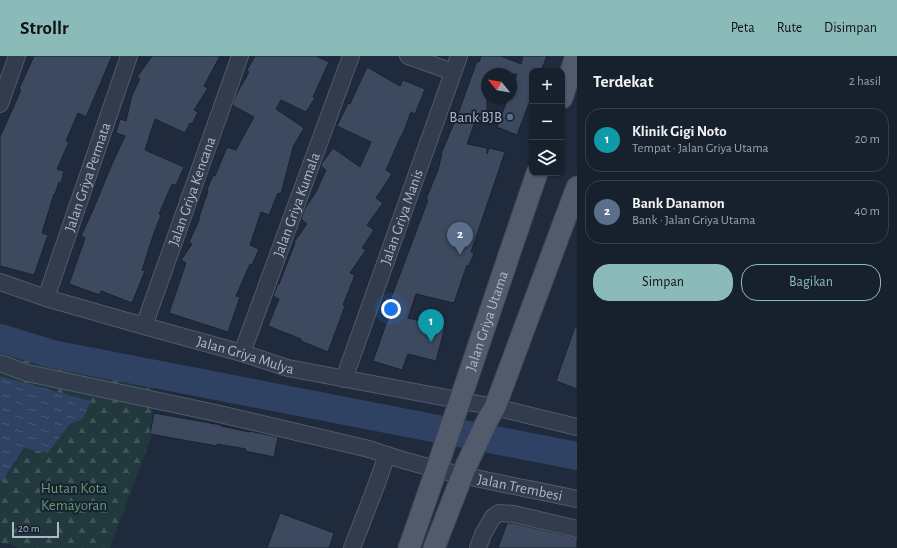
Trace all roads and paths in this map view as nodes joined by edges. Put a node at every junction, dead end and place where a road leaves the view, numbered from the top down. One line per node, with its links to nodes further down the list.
1 (17, 56): 10 (street)
2 (129, 56): 14 (street, Jalan Griya Permata)
3 (240, 56): 15 (street, Jalan Griya Kencana)
4 (352, 56): 16 (street, Jalan Griya Kumala)
5 (408, 56): 8 (street)
6 (459, 56): 8 (street, Jalan Griya Manis)
7 (576, 56): 9 (main road)
8 (453, 72): 18 (street, Jalan Griya Manis)
9 (565, 89)
10 (0, 104)
11 (536, 176): 19 (main road, Jalan Griya Utama)
12 (577, 187): 20 (main road)
13 (0, 282): 14 (street, Jalan Griya Mulya)
14 (46, 298): 15 (street, Jalan Griya Mulya)
15 (144, 326): 16 (street, Jalan Griya Mulya)
16 (242, 353): 18 (street, Jalan Griya Mulya)
17 (0, 363): 22 (street)
18 (344, 379): 19 (street, Jalan Griya Mulya)
19 (458, 405): 20 (street, Jalan Griya Mulya); 23 (main road, Jalan Griya Utama)
20 (491, 413): 21 (street, Jalan Griya Mulya); 24 (main road)
21 (577, 427)
22 (387, 455): 23 (street); 27 (street)
23 (438, 466): 24 (street); 28 (main road, Jalan Griya Utama)
24 (464, 470): 25 (street, Jalan Trembesi); 29 (main road)
25 (577, 499)
26 (577, 529): 30 (street)
27 (352, 548)
28 (409, 548)
29 (434, 548)
30 (478, 548)

